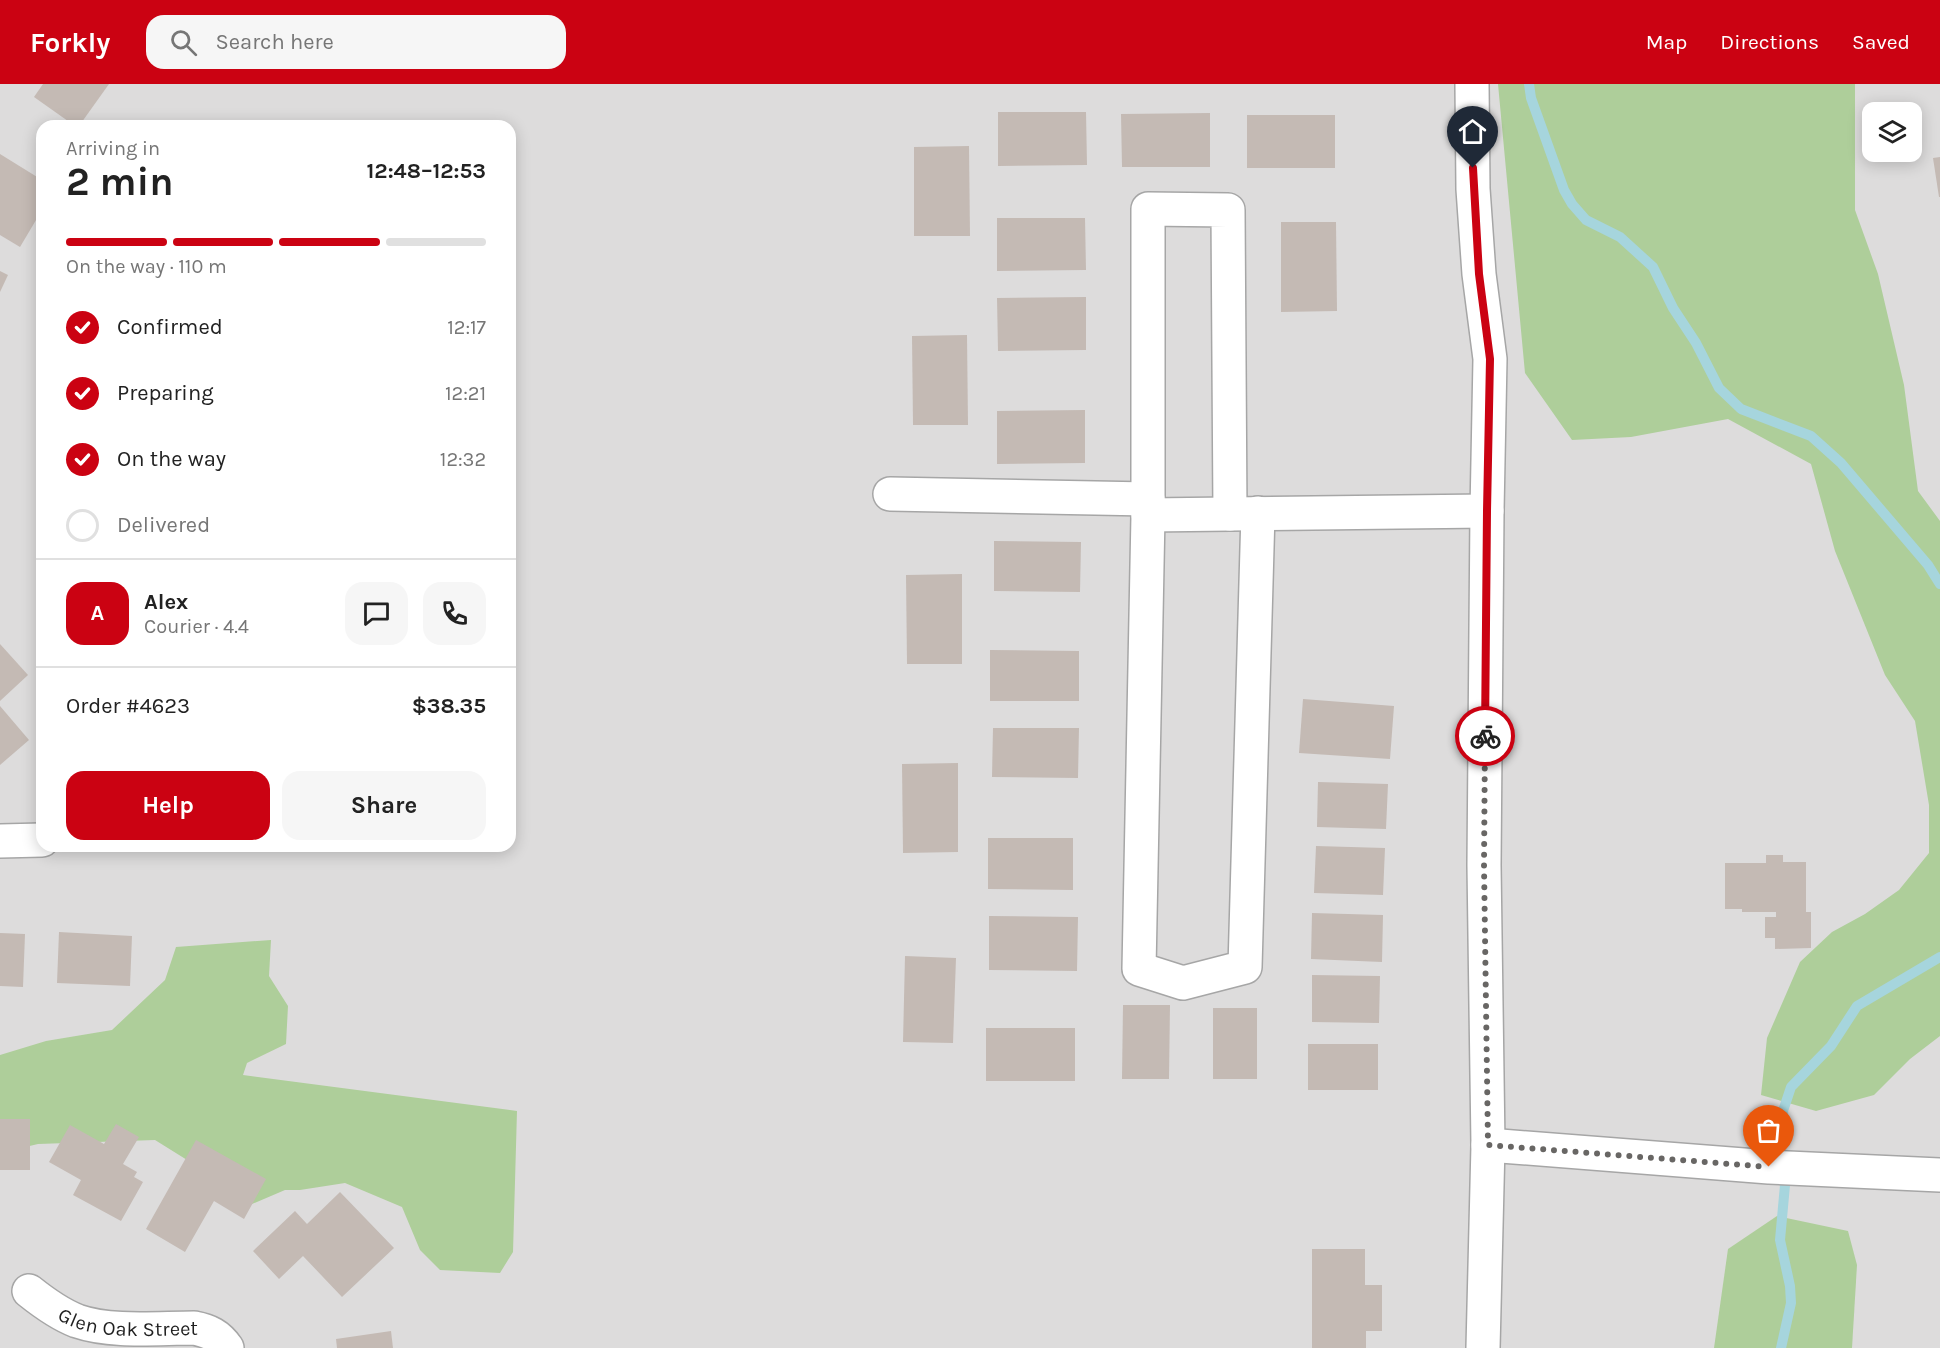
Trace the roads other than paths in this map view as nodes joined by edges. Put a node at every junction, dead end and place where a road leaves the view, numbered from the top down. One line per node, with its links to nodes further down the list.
1 (1472, 84): 4 (street)
2 (890, 494): 3 (street)
3 (1148, 507): 5 (street); 5 (street); 5 (street)
4 (1487, 511): 5 (street); 8 (street)
5 (1244, 514)
6 (36, 840): 7 (street)
7 (0, 841)
8 (1488, 1145): 9 (street); 12 (street)
9 (1940, 1175)
10 (29, 1291): 11 (street, Glen Oak Street)
11 (227, 1348)
12 (1483, 1348)

